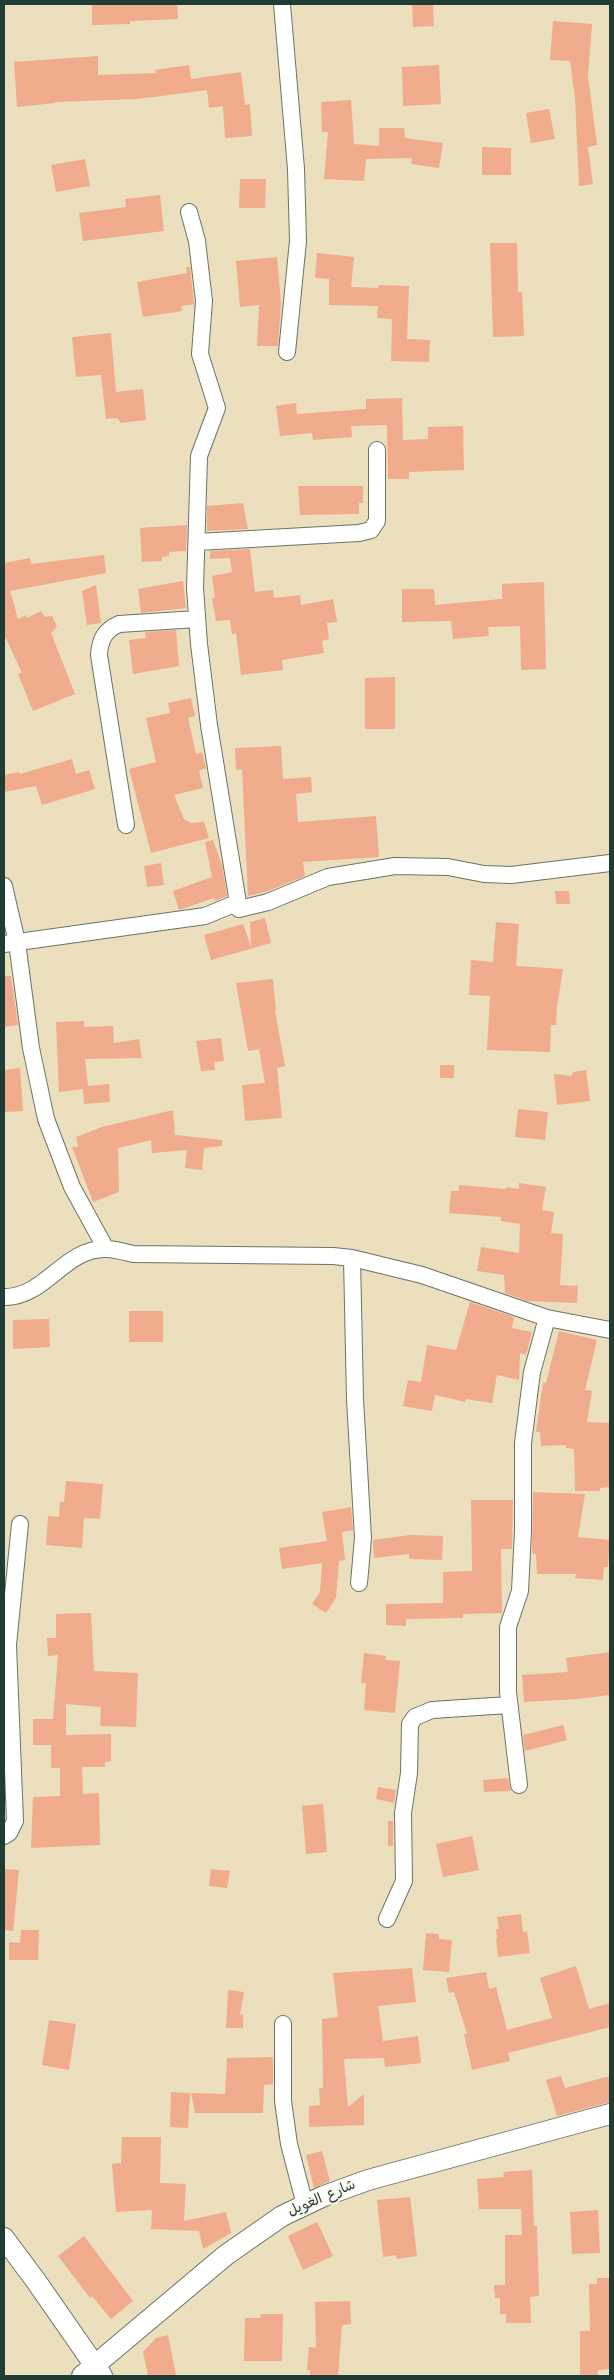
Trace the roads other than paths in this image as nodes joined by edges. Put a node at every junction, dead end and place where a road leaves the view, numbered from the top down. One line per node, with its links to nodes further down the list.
1 (282, 4): 3 (street)
2 (189, 212): 5 (street)
3 (287, 352)
4 (377, 450): 5 (street)
5 (197, 542): 6 (street)
6 (197, 618): 7 (street); 10 (street)
7 (126, 825)
8 (610, 863): 10 (street)
9 (4, 886): 11 (street)
10 (239, 909): 11 (street)
11 (10, 943): 12 (street)
12 (106, 1248): 13 (street); 14 (street)
13 (352, 1258): 15 (street); 18 (street)
14 (4, 1297)
15 (547, 1318): 16 (street); 20 (street)
16 (610, 1330)
17 (20, 1524): 19 (street)
18 (359, 1583)
19 (6, 1644): 22 (street)
20 (509, 1705): 21 (street); 23 (street)
21 (519, 1785)
22 (4, 1836)
23 (387, 1919)
24 (283, 2024): 26 (street)
25 (610, 2114): 26 (street, شارع الغويل)
26 (305, 2205): 28 (street, شارع الغويل)
27 (4, 2238): 28 (street)
28 (93, 2373)

